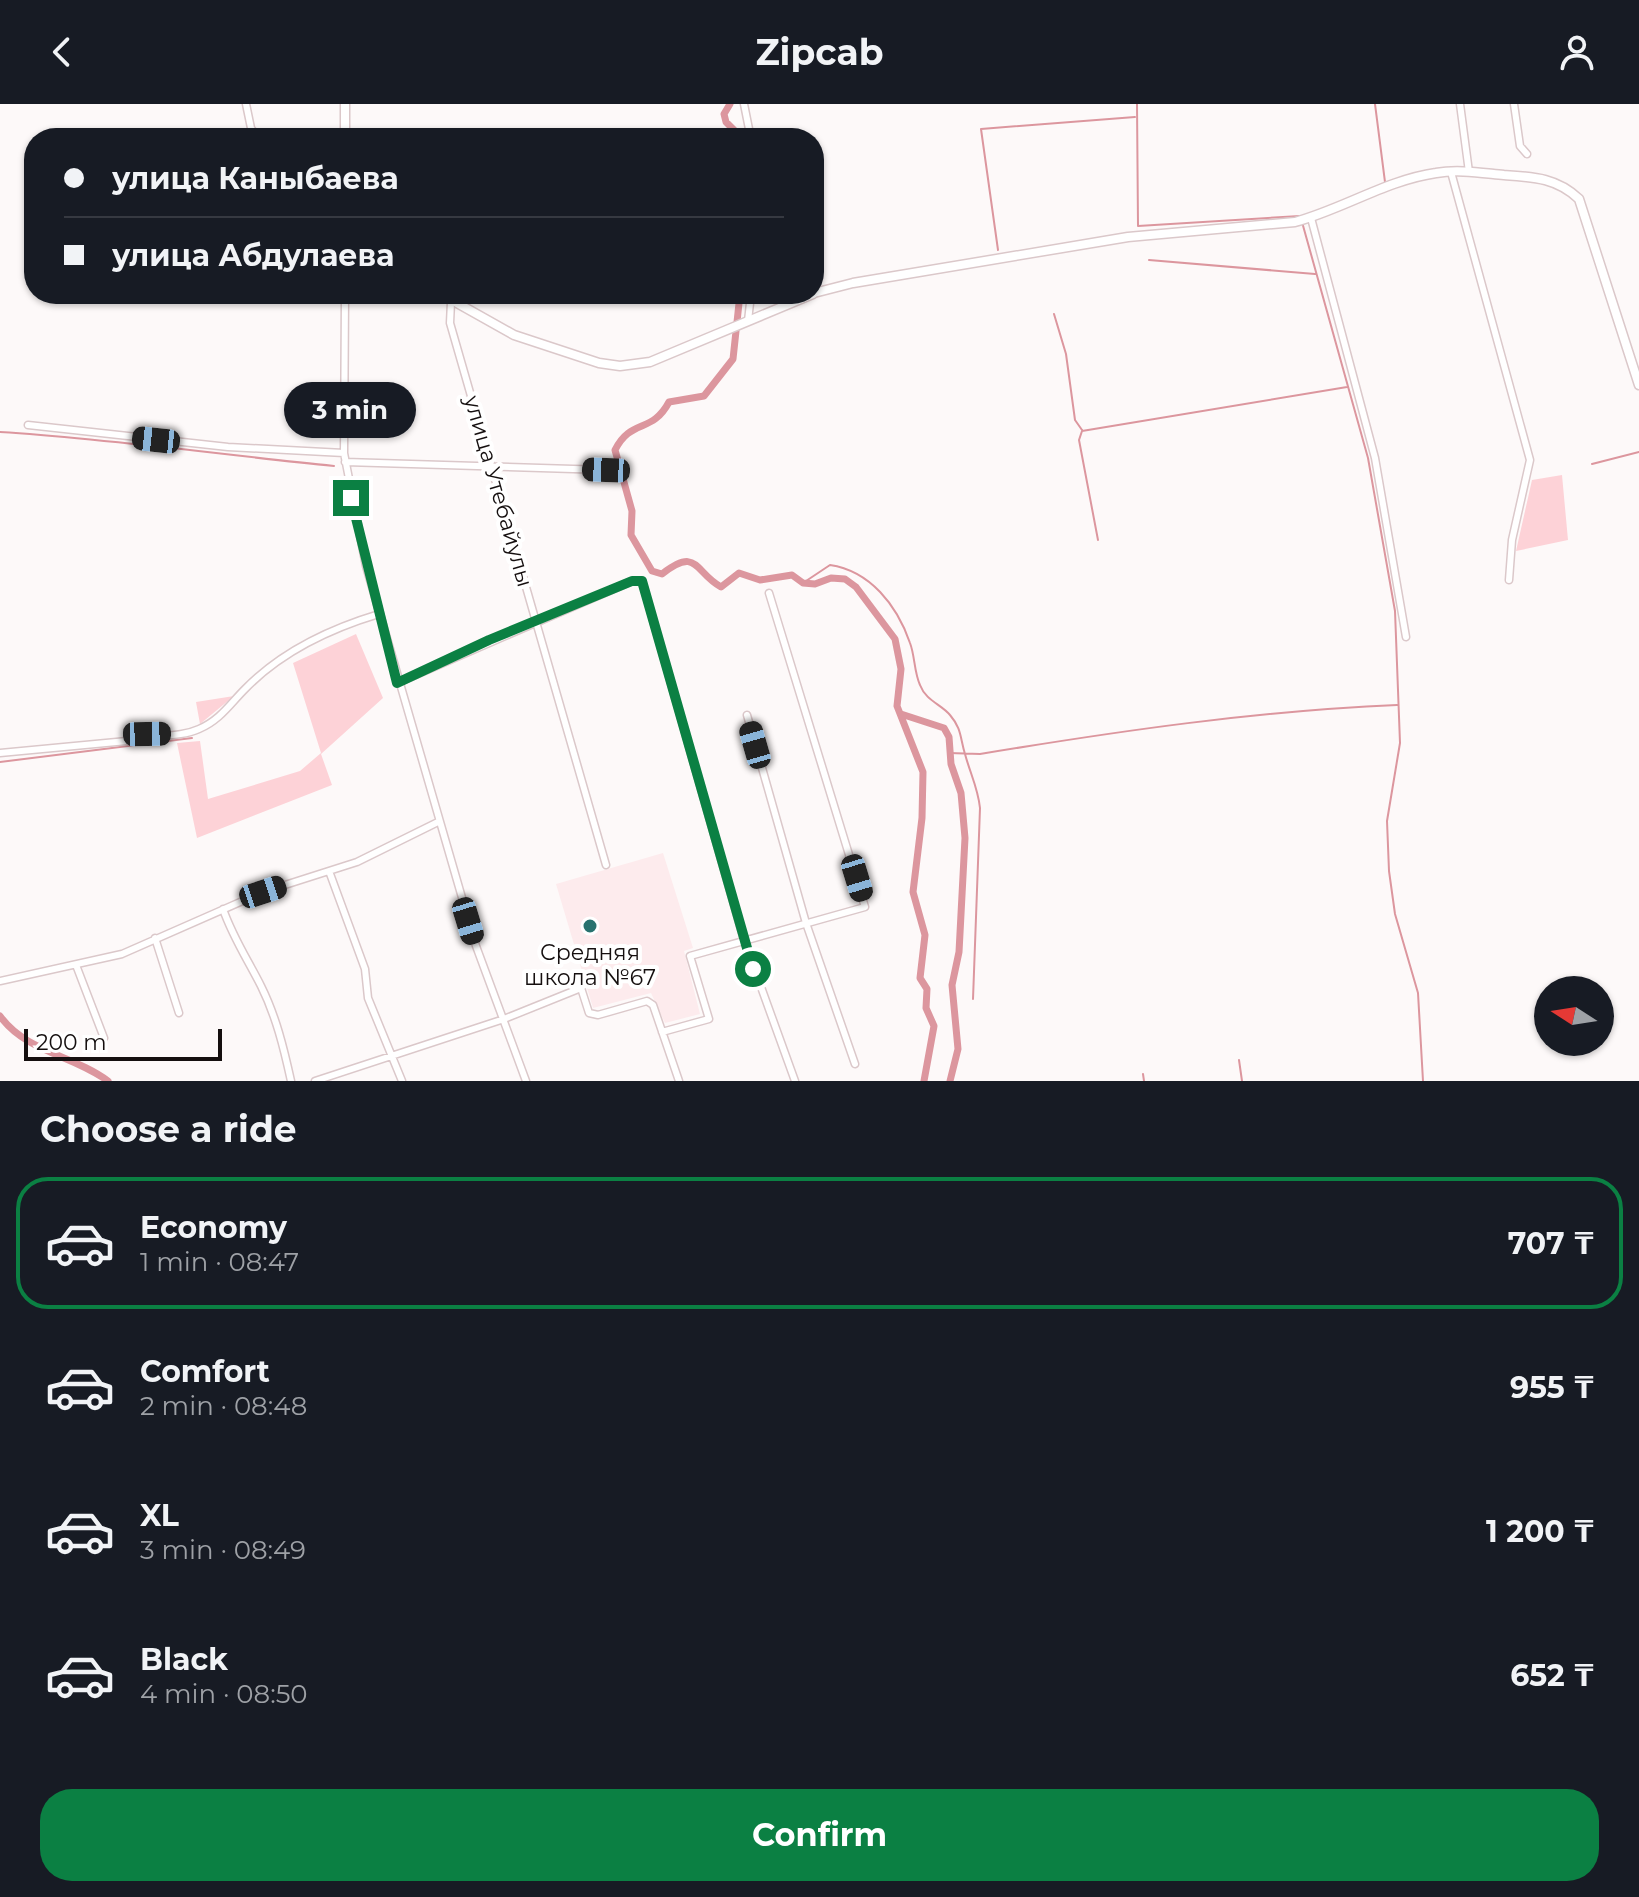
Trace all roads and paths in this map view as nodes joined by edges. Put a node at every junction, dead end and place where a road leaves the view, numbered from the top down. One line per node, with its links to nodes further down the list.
1 (246, 104): 6 (street)
2 (345, 104): 7 (main road)
3 (744, 104): 8 (street)
4 (1460, 104): 11 (street)
5 (1514, 104): 9 (street)
6 (251, 128)
7 (345, 128)
8 (749, 128)
9 (1527, 154)
10 (1451, 172): 11 (main road); 12 (main road); 26 (street)
11 (1469, 172): 20 (main road)
12 (1303, 220): 13 (main road); 30 (street)
13 (824, 291)
14 (345, 304): 22 (street)
15 (451, 304): 24 (street, улица Утебайулы)
16 (455, 304): 19 (main road)
17 (748, 304): 19 (street)
18 (788, 304): 19 (main road)
19 (741, 323)
20 (1639, 385)
21 (28, 425): 22 (street)
22 (344, 453): 23 (street)
23 (345, 462): 24 (street); 28 (street)
24 (491, 465): 25 (street); 29 (street, улица Утебайулы)
25 (606, 470)
26 (1509, 580)
27 (769, 593): 38 (street)
28 (379, 614): 31 (street); 33 (street)
29 (537, 621): 31 (street); 35 (street, улица Утебайулы); 40 (street)
30 (1406, 637)
31 (397, 683): 34 (street)
32 (747, 715): 38 (street)
33 (0, 753)
34 (438, 822): 36 (street); 44 (street)
35 (606, 865)
36 (329, 871): 37 (street); 47 (street)
37 (223, 909): 39 (street); 49 (street)
38 (806, 923): 40 (street); 48 (street)
39 (155, 938): 41 (street); 43 (street)
40 (744, 940): 45 (street); 54 (street)
41 (76, 965): 42 (street); 46 (street)
42 (0, 981)
43 (179, 1013)
44 (504, 1019): 45 (street); 47 (street); 52 (street)
45 (662, 1032): 53 (street)
46 (104, 1038)
47 (391, 1058): 50 (street); 51 (street)
48 (855, 1064)
49 (291, 1081)
50 (315, 1081)
51 (402, 1081)
52 (526, 1081)
53 (679, 1081)
54 (795, 1081)

